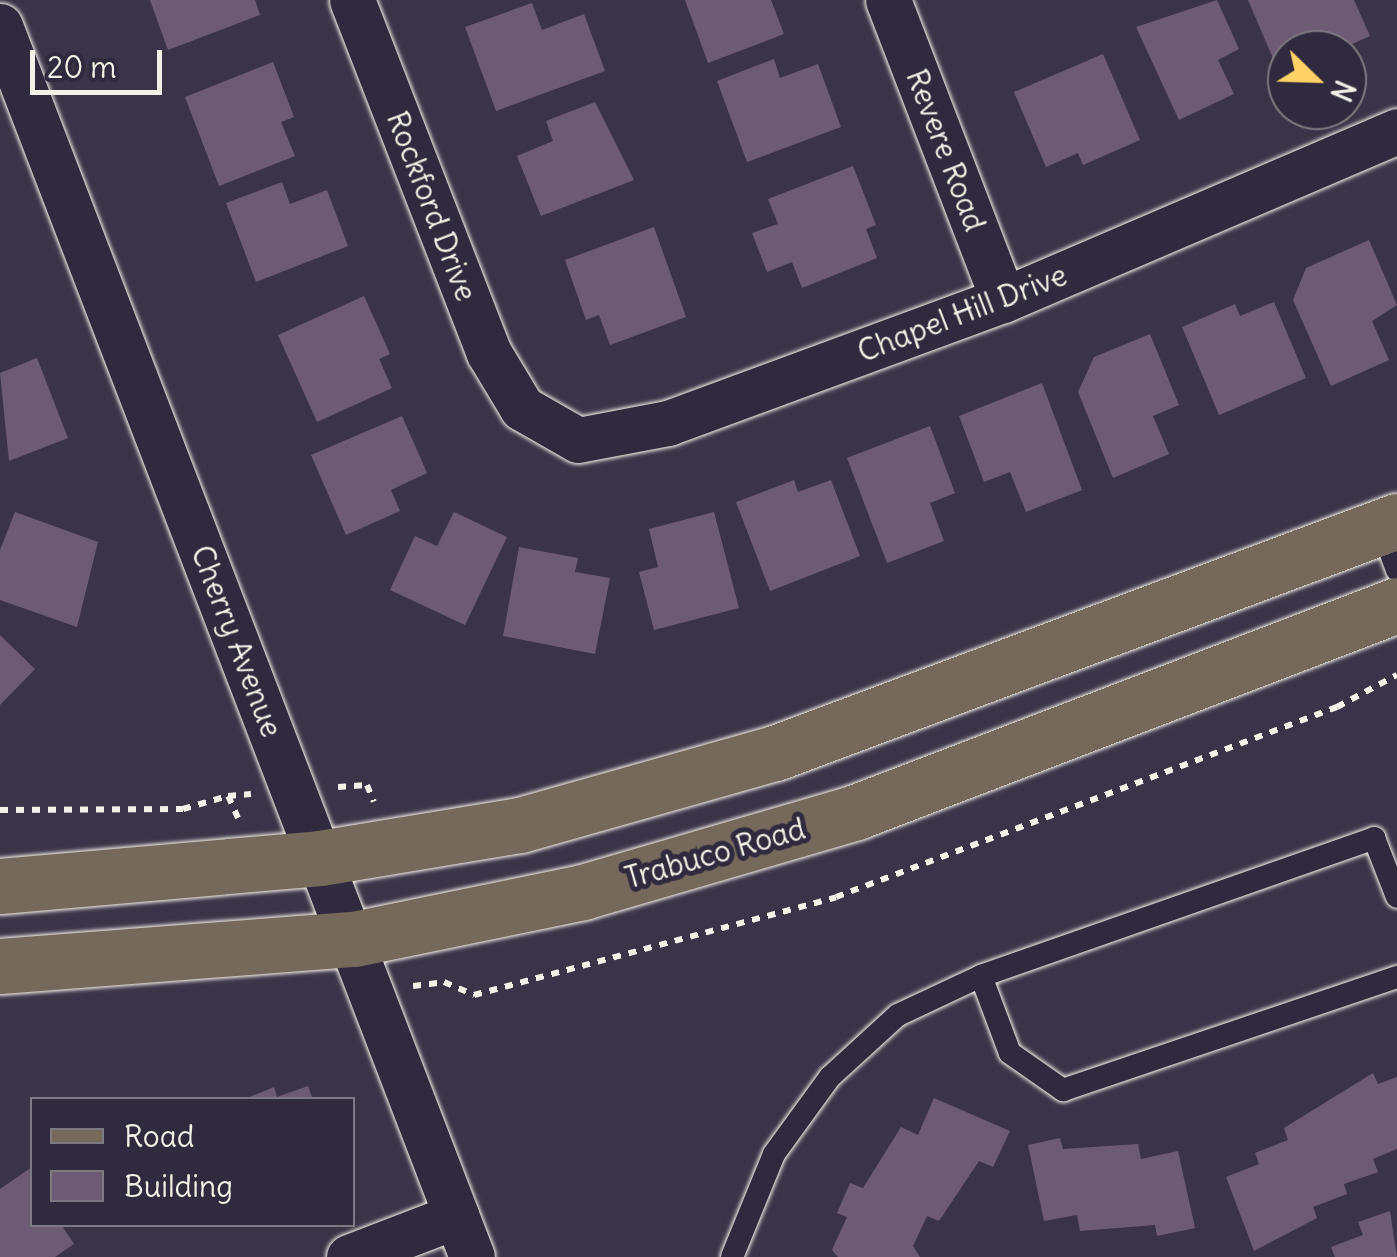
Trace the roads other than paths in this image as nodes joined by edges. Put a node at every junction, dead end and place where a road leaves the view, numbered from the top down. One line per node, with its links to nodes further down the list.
1 (352, 0): 6 (street, Rockford Drive)
2 (888, 0): 5 (street, Revere Road)
3 (0, 26): 9 (street, Cherry Avenue)
4 (1397, 132): 5 (street, Chapel Hill Drive)
5 (1004, 300): 6 (street, Chapel Hill Drive)
6 (522, 408)
7 (1392, 539): 9 (main road)
8 (1397, 604): 12 (main road, Trabuco Road)
9 (320, 858): 10 (main road); 12 (street, Cherry Avenue)
10 (0, 886)
11 (1397, 897): 14 (lane)
12 (354, 940): 13 (main road, Trabuco Road); 16 (street, Cherry Avenue)
13 (0, 966)
14 (981, 976): 15 (lane); 19 (lane)
15 (1397, 977)
16 (456, 1216): 17 (street); 18 (street, Cherry Avenue)
17 (348, 1257)
18 (472, 1257)
19 (732, 1257)

